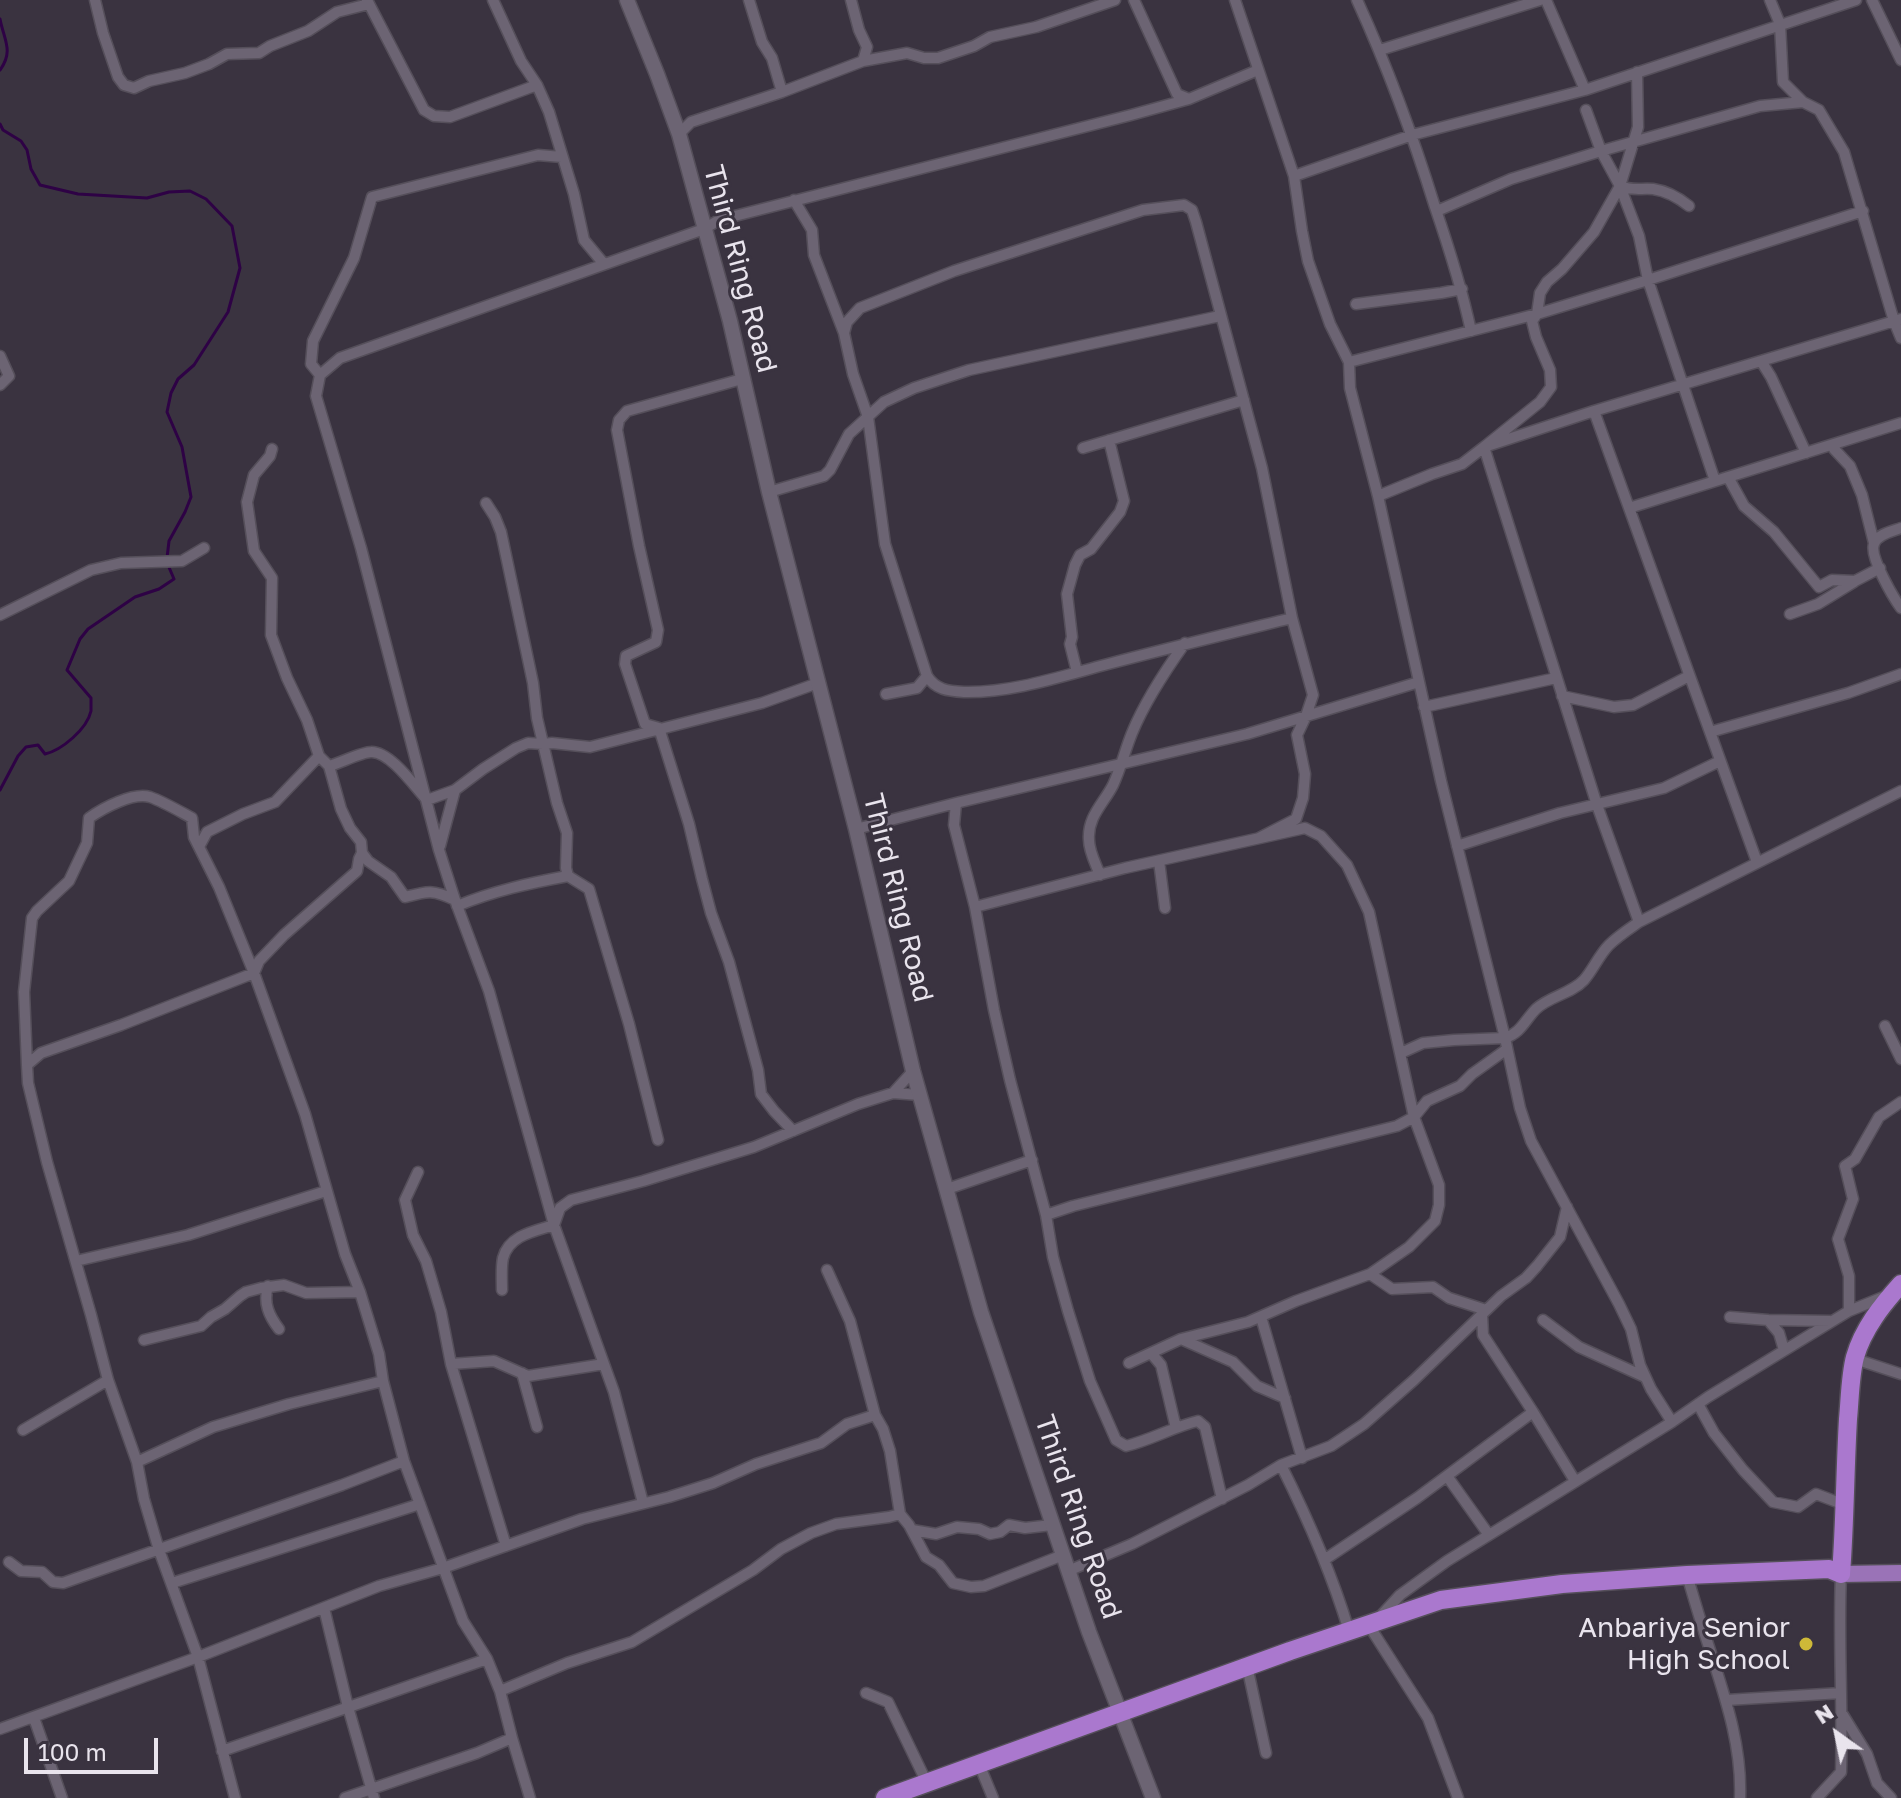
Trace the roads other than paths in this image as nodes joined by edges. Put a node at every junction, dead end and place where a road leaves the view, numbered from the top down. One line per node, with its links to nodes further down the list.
1 (95, 0): 15 (street)
2 (493, 0): 23 (street)
3 (627, 0): 30 (street, Third Ring Road)
4 (749, 0): 25 (street)
5 (851, 0): 19 (street)
6 (1115, 0): 19 (street)
7 (1134, 0): 26 (street)
8 (1235, 0): 20 (street)
9 (1357, 0): 17 (street)
10 (1540, 0): 17 (street)
11 (1546, 0): 24 (street)
12 (1770, 0): 16 (street)
13 (1856, 0): 16 (street)
14 (1872, 0): 18 (street)
15 (368, 2): 23 (street)
16 (1780, 24): 21 (street); 22 (street)
17 (1380, 50): 31 (street)
18 (1901, 60)
19 (863, 61): 25 (street)
20 (1258, 70): 26 (street); 35 (street)
21 (1637, 72): 24 (street); 32 (street)
22 (1783, 82): 27 (street); 28 (street)
23 (537, 85): 34 (street)
24 (1585, 90): 31 (street)
25 (782, 92): 30 (street)
26 (1189, 99): 37 (street)
27 (1803, 102): 28 (street); 40 (street)
28 (1777, 104): 32 (street)
29 (1586, 110): 33 (street)
30 (679, 134): 41 (street, Third Ring Road)
31 (1412, 135): 35 (street); 39 (street)
32 (1633, 142): 33 (street); 36 (street)
33 (1601, 151): 36 (street); 39 (street)
34 (562, 157): 42 (street); 55 (street)
35 (1294, 176): 54 (street)
36 (1620, 186): 38 (street); 43 (street); 46 (street)
37 (794, 200): 41 (street); 50 (street)
38 (1689, 206)
39 (1437, 211): 44 (street)
40 (1863, 211): 43 (street); 48 (street)
41 (704, 229): 42 (street); 56 (street, Third Ring Road)
42 (604, 264): 55 (street)
43 (1648, 280): 46 (street); 58 (street)
44 (1462, 289): 45 (street); 49 (street)
45 (1356, 304)
46 (1537, 314): 49 (street); 64 (street)
47 (1220, 316): 50 (street); 59 (street); 61 (street)
48 (1897, 320): 51 (street); 53 (street)
49 (1471, 331): 54 (street)
50 (844, 333): 61 (street)
51 (1901, 338)
52 (0, 356): 57 (street)
53 (1761, 361): 58 (street); 68 (street)
54 (1349, 362): 72 (street)
55 (320, 375): 109 (street)
56 (742, 379): 71 (street, Third Ring Road); 100 (street)
57 (0, 385)
58 (1682, 385): 60 (street); 70 (street)
59 (1244, 400): 63 (street); 83 (street)
60 (1594, 411): 64 (street); 74 (street)
61 (868, 417): 71 (street); 89 (street)
62 (1901, 423): 68 (street)
63 (1109, 440): 65 (street); 87 (street)
64 (1484, 447): 72 (street); 91 (street)
65 (1083, 448)
66 (272, 449): 103 (street)
67 (1834, 449): 76 (street)
68 (1806, 453): 69 (street)
69 (1728, 477): 70 (street); 79 (street)
70 (1715, 481): 74 (street)
71 (769, 492): 93 (street, Third Ring Road)
72 (1378, 496): 92 (street)
73 (486, 503): 102 (street)
74 (1629, 508): 90 (street)
75 (1901, 528): 76 (street)
76 (1874, 543): 78 (street)
77 (204, 548): 82 (street)
78 (1880, 568): 79 (street); 80 (street)
79 (1855, 581): 81 (street)
80 (1901, 608)
81 (1790, 614)
82 (0, 615)
83 (1292, 618): 84 (street); 95 (street)
84 (1185, 643): 85 (street); 86 (street)
85 (1155, 651): 86 (street); 87 (street)
86 (1166, 669): 105 (street)
87 (1077, 672): 89 (street)
88 (1901, 674): 101 (street)
89 (927, 676): 94 (street)
90 (1689, 676): 96 (street); 101 (street)
91 (1556, 678): 96 (street); 97 (street)
92 (1419, 682): 97 (street); 98 (street)
93 (818, 683): 100 (street); 114 (street, Third Ring Road)
94 (886, 694)
95 (1313, 695): 98 (street); 99 (street)
96 (1562, 696): 111 (street)
97 (1424, 707): 117 (street)
98 (1334, 708): 99 (street)
99 (1306, 716): 105 (street); 115 (street)
100 (659, 728): 102 (street); 141 (street)
101 (1710, 732): 104 (street)
102 (543, 744): 107 (street); 125 (street)
103 (319, 756): 106 (street); 116 (street)
104 (1720, 761): 111 (street); 121 (street)
105 (1120, 763): 110 (street); 124 (street)
106 (329, 766): 109 (street); 119 (street)
107 (455, 790): 109 (street); 118 (street)
108 (1901, 791): 121 (street)
109 (427, 800): 118 (street)
110 (956, 803): 112 (street); 113 (street)
111 (1597, 805): 117 (street); 129 (street)
112 (938, 808): 113 (street); 114 (street)
113 (954, 825): 127 (street)
114 (856, 829): 136 (street, Third Ring Road)
115 (1259, 838): 120 (street); 133 (street)
116 (200, 845): 130 (street); 135 (street)
117 (1457, 846): 132 (street)
118 (439, 850): 126 (street)
119 (365, 857): 122 (street); 123 (street)
120 (1159, 861): 124 (street); 128 (street)
121 (1757, 862): 129 (street)
122 (357, 871): 123 (street); 130 (street)
123 (384, 872): 126 (street)
124 (1100, 875): 127 (street)
125 (568, 876): 126 (street); 142 (street)
126 (456, 903): 149 (street)
127 (975, 907): 143 (street)
128 (1165, 908)
129 (1639, 922): 132 (street)
130 (254, 973): 135 (street); 146 (street)
131 (1885, 1026): 134 (street)
132 (1506, 1044): 133 (street); 140 (street); 147 (street)
133 (1401, 1053): 140 (street)
134 (1901, 1059)
135 (27, 1065): 152 (street)
136 (913, 1071): 137 (street); 138 (street, Third Ring Road)
137 (893, 1093): 138 (street); 141 (street)
138 (920, 1095): 145 (street, Third Ring Road)
139 (1901, 1102): 159 (street)
140 (1414, 1117): 148 (street); 154 (street)
141 (793, 1131): 149 (street)
142 (658, 1140)
143 (1032, 1160): 145 (street); 148 (street)
144 (418, 1172): 175 (street)
145 (947, 1189): 201 (street, Third Ring Road)
146 (326, 1191): 152 (street); 158 (street)
147 (1567, 1207): 150 (street); 151 (street)
148 (1046, 1215): 188 (street)
149 (554, 1225): 157 (street); 176 (street)
150 (1579, 1232): 151 (street); 179 (street)
151 (1560, 1237): 160 (street)
152 (76, 1261): 180 (street)
153 (827, 1270): 185 (street)
154 (1370, 1274): 160 (street); 161 (street)
155 (268, 1286): 158 (street); 167 (street); 170 (street)
156 (1897, 1289): 159 (street); 173 (highway)
157 (502, 1290)
158 (360, 1292): 181 (street)
159 (1849, 1311): 165 (street)
160 (1484, 1312): 166 (street); 168 (street)
161 (1261, 1317): 169 (street); 182 (street)
162 (1730, 1317): 164 (street)
163 (1543, 1320): 179 (street)
164 (1768, 1320): 165 (street); 171 (street)
165 (1832, 1321): 171 (street)
166 (1468, 1328): 168 (street); 190 (street)
167 (279, 1329)
168 (1483, 1335): 184 (street)
169 (1181, 1339): 172 (street); 182 (street)
170 (144, 1340)
171 (1784, 1350): 183 (street)
172 (1151, 1353): 174 (street); 188 (street)
173 (1855, 1359): 178 (street); 199 (highway)
174 (1129, 1363)
175 (451, 1364): 177 (street); 204 (street)
176 (604, 1364): 177 (street); 197 (street)
177 (522, 1373): 187 (street)
178 (1901, 1374)
179 (1645, 1377): 186 (street)
180 (108, 1380): 189 (street); 192 (street)
181 (383, 1381): 191 (street); 192 (street)
182 (1285, 1398): 190 (street)
183 (1698, 1404): 186 (street); 199 (street)
184 (1533, 1412): 194 (street); 195 (street)
185 (875, 1415): 197 (street); 200 (street)
186 (1672, 1422): 195 (street)
187 (537, 1427)
188 (1176, 1428): 196 (street)
189 (23, 1430)
190 (1302, 1458): 193 (street)
191 (404, 1461): 198 (street); 205 (street)
192 (137, 1462): 205 (street)
193 (1281, 1465): 196 (street); 207 (street)
194 (1447, 1476): 203 (street); 207 (street)
195 (1575, 1481): 203 (street)
196 (1222, 1499): 210 (street)
197 (643, 1503): 204 (street)
198 (420, 1504): 209 (street); 214 (street)
199 (1845, 1505): 212 (highway)
200 (900, 1514): 202 (street); 221 (street)
201 (1052, 1525): 202 (street); 206 (street, Third Ring Road)
202 (912, 1530): 206 (street)
203 (1489, 1535): 216 (street)
204 (506, 1546): 209 (street)
205 (159, 1550): 208 (street); 214 (street)
206 (1063, 1555): 210 (street, Third Ring Road)
207 (1324, 1560): 217 (street)
208 (9, 1562)
209 (443, 1568): 215 (street); 219 (street)
210 (1068, 1571): 226 (street, Third Ring Road)
211 (1901, 1573): 212 (main road)
212 (1841, 1574): 213 (highway); 223 (street)
213 (1687, 1575): 216 (highway); 224 (street)
214 (172, 1583): 218 (street)
215 (324, 1608): 218 (street); 225 (street)
216 (1372, 1622): 217 (highway); 243 (street)
217 (1349, 1631): 220 (highway)
218 (198, 1657): 228 (street); 231 (street)
219 (487, 1659): 221 (street); 225 (street)
220 (1247, 1666): 226 (highway); 232 (street)
221 (500, 1691): 230 (street)
222 (866, 1693): 234 (street)
223 (1841, 1693): 224 (street); 227 (street)
224 (1727, 1700): 244 (street)
225 (348, 1707): 231 (street); 235 (street)
226 (1121, 1712): 233 (highway); 242 (street, Third Ring Road)
227 (1843, 1715): 245 (street); 246 (street)
228 (34, 1718): 229 (street); 236 (street)
229 (0, 1729)
230 (512, 1738): 235 (street); 239 (street)
231 (222, 1751): 237 (street)
232 (1266, 1753)
233 (979, 1764): 234 (highway); 241 (street)
234 (927, 1783): 240 (highway)
235 (373, 1793): 238 (street)
236 (62, 1798)
237 (235, 1798)
238 (345, 1798)
239 (530, 1798)
240 (885, 1798)
241 (993, 1798)
242 (1153, 1798)
243 (1458, 1798)
244 (1740, 1798)
245 (1817, 1798)
246 (1891, 1798)

